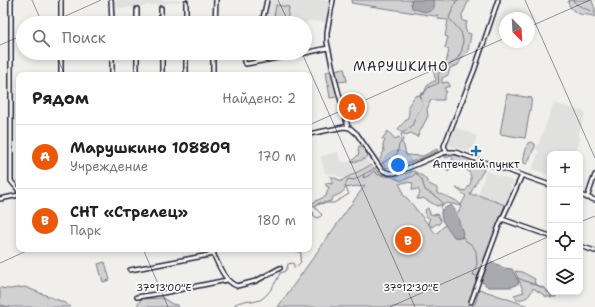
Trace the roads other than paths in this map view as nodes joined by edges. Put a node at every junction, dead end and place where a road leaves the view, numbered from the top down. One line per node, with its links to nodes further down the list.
1 (10, 0): 40 (street)
2 (61, 0): 11 (street)
3 (111, 0): 12 (street)
4 (216, 0): 16 (street)
5 (267, 0): 17 (street)
6 (333, 0): 18 (street)
7 (498, 0): 36 (street)
8 (186, 2): 15 (street)
9 (161, 8): 14 (street)
10 (137, 9): 13 (street)
11 (61, 16)
12 (112, 16)
13 (137, 16)
14 (161, 16)
15 (186, 16)
16 (215, 16)
17 (264, 16)
18 (328, 48): 19 (street); 34 (street)
19 (312, 51)
20 (61, 60): 28 (street)
21 (112, 60): 29 (street)
22 (137, 60): 30 (street)
23 (162, 60): 31 (street)
24 (186, 60): 32 (street)
25 (213, 60): 33 (street)
26 (244, 60): 27 (street)
27 (267, 60)
28 (61, 72)
29 (112, 72)
30 (137, 72)
31 (162, 72)
32 (186, 72)
33 (213, 72)
34 (348, 127): 35 (street); 36 (street)
35 (312, 133)
36 (447, 152): 37 (street)
37 (522, 175): 39 (street); 46 (street)
38 (595, 175): 43 (street)
39 (547, 184)
40 (16, 187)
41 (16, 196): 44 (street)
42 (583, 196): 43 (street)
43 (587, 198): 45 (street)
44 (0, 199)
45 (595, 200)
46 (502, 219): 47 (street); 55 (street)
47 (547, 235)
48 (583, 247): 49 (street)
49 (595, 251)
50 (214, 254): 52 (street); 53 (street)
51 (280, 268): 53 (street)
52 (130, 270)
53 (227, 280): 54 (street)
54 (137, 297)
55 (471, 302)

